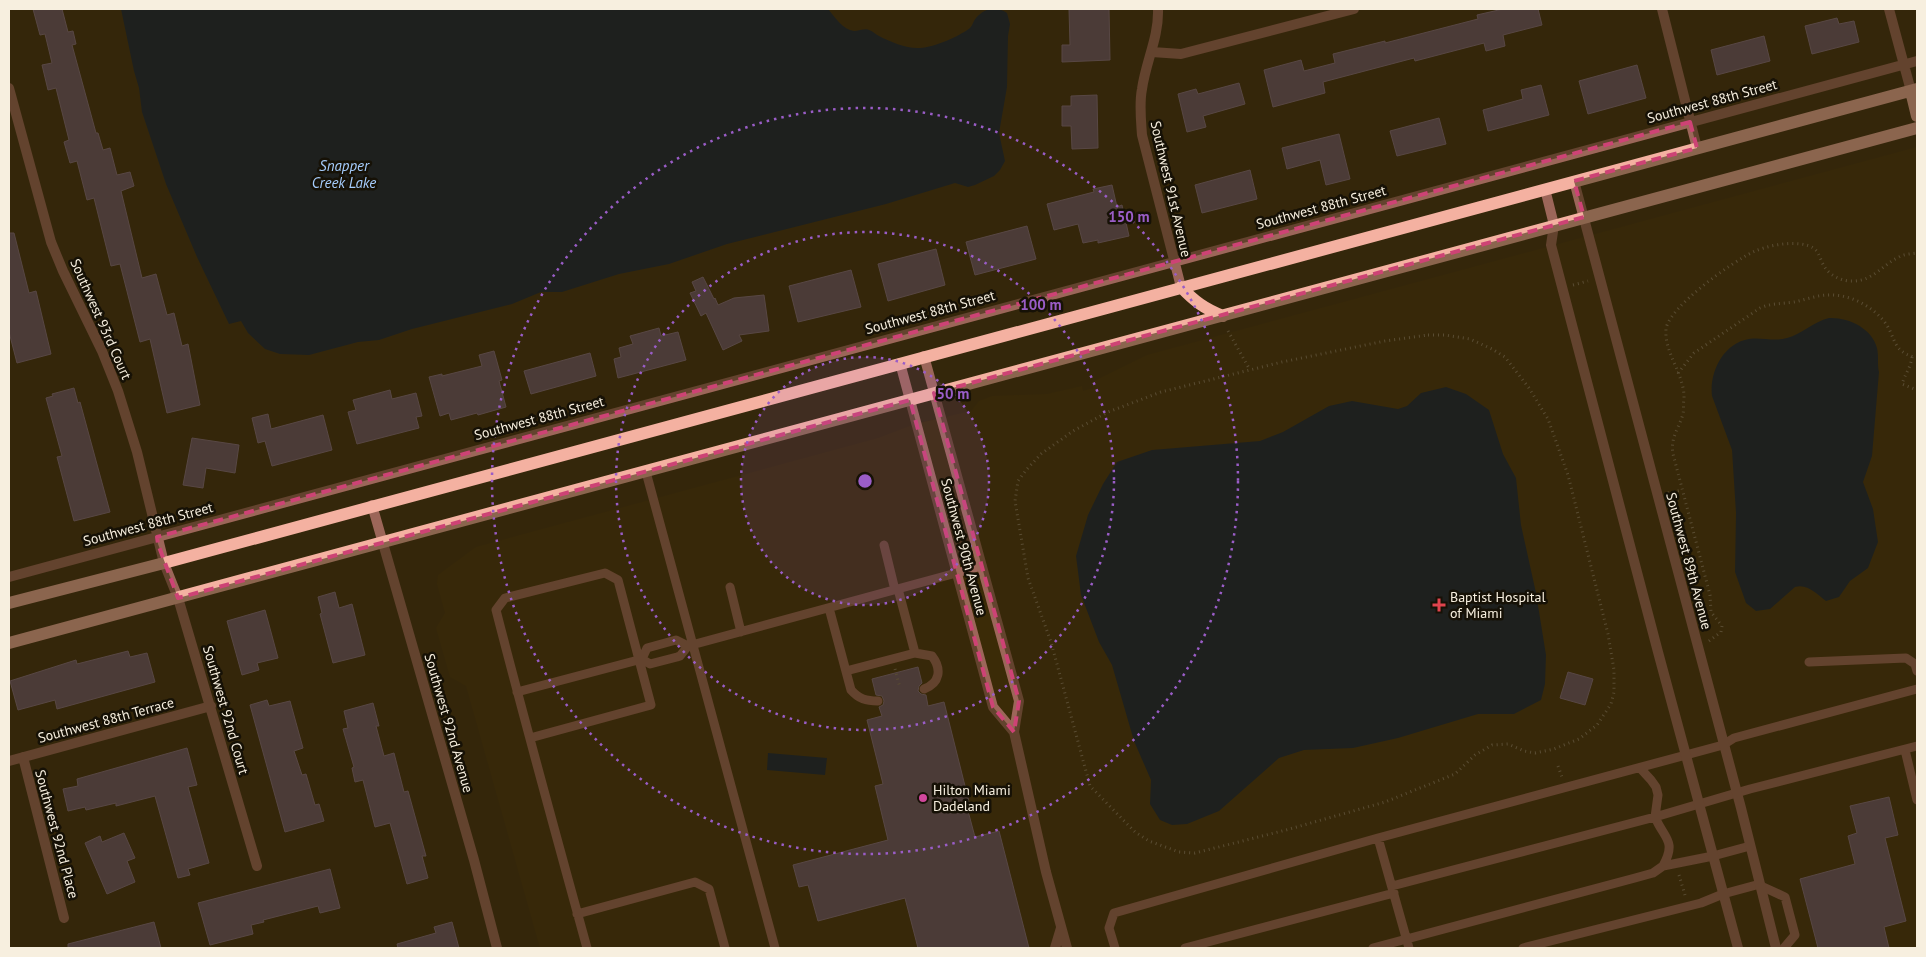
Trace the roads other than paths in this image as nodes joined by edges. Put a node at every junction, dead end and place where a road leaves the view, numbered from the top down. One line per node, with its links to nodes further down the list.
1 (1158, 9): 5 (street, Southwest 91st Avenue)
2 (1354, 9): 5 (street)
3 (1662, 9): 11 (street)
4 (1888, 9): 7 (street)
5 (1152, 52): 18 (street, Southwest 91st Avenue)
6 (1917, 61): 7 (street, Southwest 88th Street)
7 (1903, 65): 9 (street); 11 (street, Southwest 88th Street)
8 (9, 88): 27 (street, Southwest 93rd Court)
9 (1914, 90): 10 (main road); 13 (main road)
10 (1917, 116)
11 (1690, 122): 13 (street); 18 (street, Southwest 88th Street)
12 (1917, 128): 16 (main road)
13 (1697, 148): 14 (main road)
14 (1574, 181): 15 (main road); 16 (street, Southwest 89th Avenue)
15 (1545, 189): 17 (street); 19 (main road)
16 (1584, 217): 17 (main road); 54 (street, Southwest 89th Avenue)
17 (1554, 226): 20 (main road); 57 (street)
18 (1174, 261): 19 (street, Southwest 91st Avenue); 27 (street, Southwest 88th Street)
19 (1181, 287): 20 (main road); 21 (main road)
20 (1223, 316): 23 (main road)
21 (924, 356): 22 (main road); 23 (street, Southwest 90th Avenue)
22 (900, 363): 24 (street, Southwest 90th Avenue); 26 (main road)
23 (934, 394): 24 (main road); 31 (street, Southwest 90th Avenue)
24 (910, 400): 25 (main road); 32 (street, Southwest 90th Avenue)
25 (646, 472): 28 (main road); 41 (lane)
26 (372, 505): 28 (street, Southwest 92nd Avenue); 30 (main road)
27 (156, 536): 30 (street, Southwest 93rd Court); 33 (street, Southwest 88th Street)
28 (383, 543): 36 (main road); 77 (street, Southwest 92nd Avenue)
29 (884, 545): 35 (lane)
30 (164, 563): 36 (street, Southwest 92nd Court); 37 (main road)
31 (982, 566): 32 (lane); 52 (street, Southwest 90th Avenue)
32 (957, 573): 35 (lane); 52 (street, Southwest 90th Avenue)
33 (9, 577)
34 (730, 587): 39 (lane)
35 (897, 589): 38 (lane); 42 (lane)
36 (178, 598): 40 (main road); 51 (street, Southwest 92nd Court)
37 (9, 603)
38 (828, 608): 39 (lane); 45 (lane)
39 (741, 632): 41 (lane)
40 (9, 643)
41 (691, 645): 43 (lane); 43 (lane); 80 (lane)
42 (915, 653): 45 (lane); 47 (lane)
43 (640, 659): 49 (lane); 49 (lane); 53 (lane)
44 (1808, 662): 46 (lane)
45 (846, 671): 50 (lane)
46 (1917, 671)
47 (924, 689)
48 (1917, 691): 54 (lane)
49 (517, 692): 53 (lane)
50 (878, 702)
51 (211, 706): 58 (street, Southwest 88th Terrace); 68 (street, Southwest 92nd Court)
52 (1014, 732): 75 (street, Southwest 90th Avenue)
53 (530, 738): 73 (lane)
54 (1723, 745): 57 (lane); 61 (street, Southwest 89th Avenue)
55 (1917, 746): 56 (lane)
56 (1905, 750): 61 (lane); 62 (lane)
57 (1686, 755): 60 (lane); 63 (street)
58 (22, 757): 59 (street, Southwest 88th Terrace); 74 (street, Southwest 92nd Place)
59 (9, 761)
60 (1640, 768): 64 (lane); 65 (lane)
61 (1737, 793): 63 (lane); 66 (street, Southwest 89th Avenue)
62 (1917, 800)
63 (1700, 804): 64 (lane); 67 (street)
64 (1655, 817): 69 (lane); 71 (lane)
65 (1378, 838): 71 (lane); 83 (lane)
66 (1750, 846): 67 (lane); 70 (street, Southwest 89th Avenue)
67 (1713, 856): 69 (lane); 72 (street)
68 (257, 866)
69 (1663, 866): 76 (lane)
70 (1760, 885): 72 (lane); 88 (street, Southwest 89th Avenue); 89 (lane)
71 (1393, 890): 76 (lane); 84 (lane)
72 (1723, 894): 86 (lane); 87 (street)
73 (577, 914): 78 (lane); 79 (lane)
74 (64, 918)
75 (1061, 927): 81 (street); 82 (street, Southwest 90th Avenue)
76 (1408, 944): 85 (lane)
77 (497, 948)
78 (586, 948)
79 (725, 948)
80 (775, 948)
81 (1055, 948)
82 (1067, 948)
83 (1115, 948)
84 (1185, 948)
85 (1373, 948)
86 (1523, 948)
87 (1738, 948)
88 (1776, 948)
89 (1784, 948)

